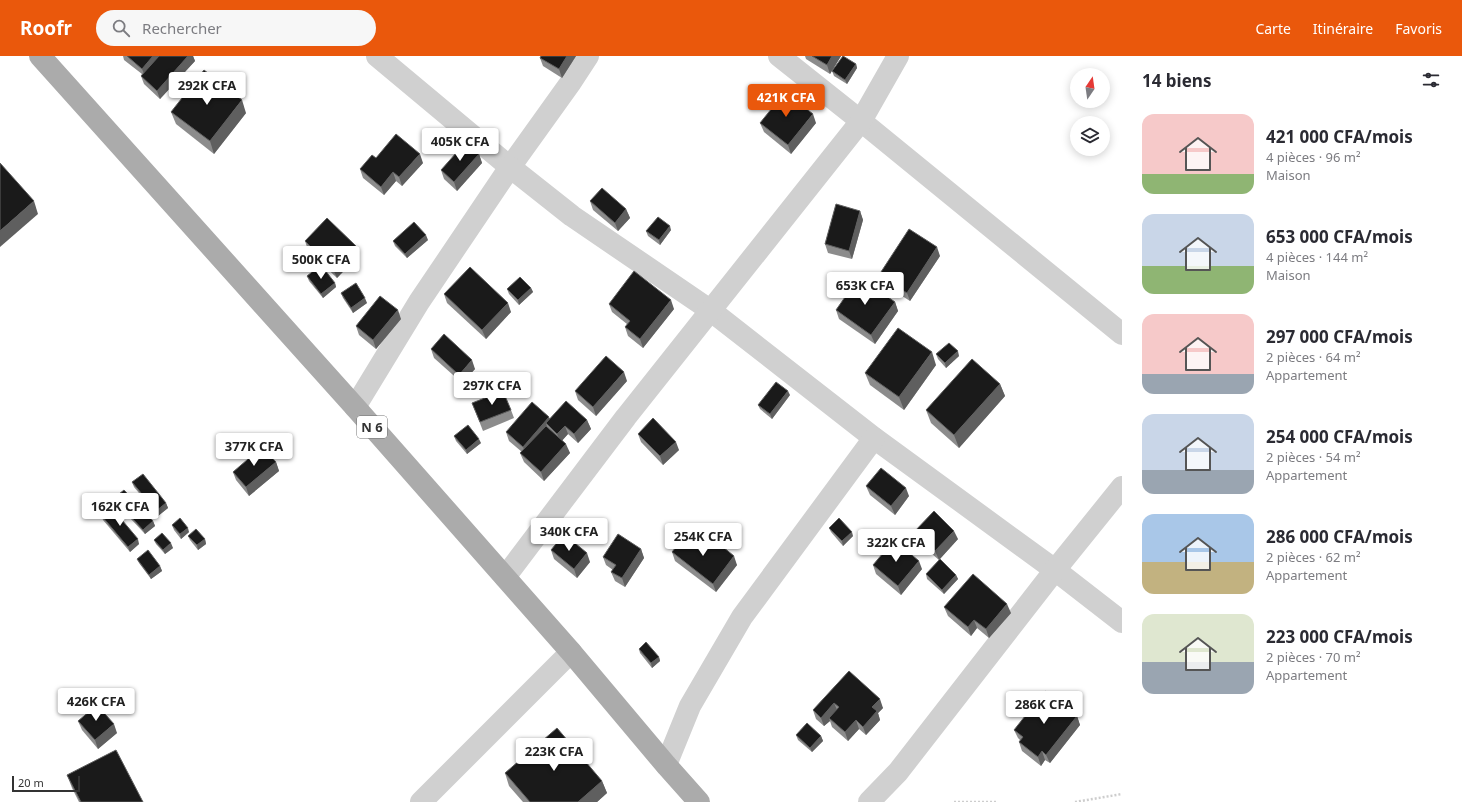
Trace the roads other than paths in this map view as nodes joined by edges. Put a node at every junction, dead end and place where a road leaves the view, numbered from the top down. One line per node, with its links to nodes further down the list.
1 (40, 56): 10 (main road, N 6)
2 (377, 56): 7 (street)
3 (588, 56): 7 (street)
4 (779, 56): 6 (street)
5 (898, 56): 6 (street)
6 (861, 121): 8 (street); 9 (street)
7 (510, 168): 8 (street); 10 (street)
8 (710, 310): 11 (street); 14 (street)
9 (1122, 334)
10 (355, 407): 14 (main road, N 6)
11 (874, 438): 13 (street); 17 (street)
12 (1122, 487): 13 (street)
13 (1055, 570): 15 (street); 20 (street)
14 (505, 577): 16 (main road, N 6)
15 (1122, 622)
16 (571, 652): 17 (main road, N 6); 18 (street)
17 (666, 765): 19 (main road, N 6)
18 (422, 802)
19 (699, 802)
20 (869, 802)

